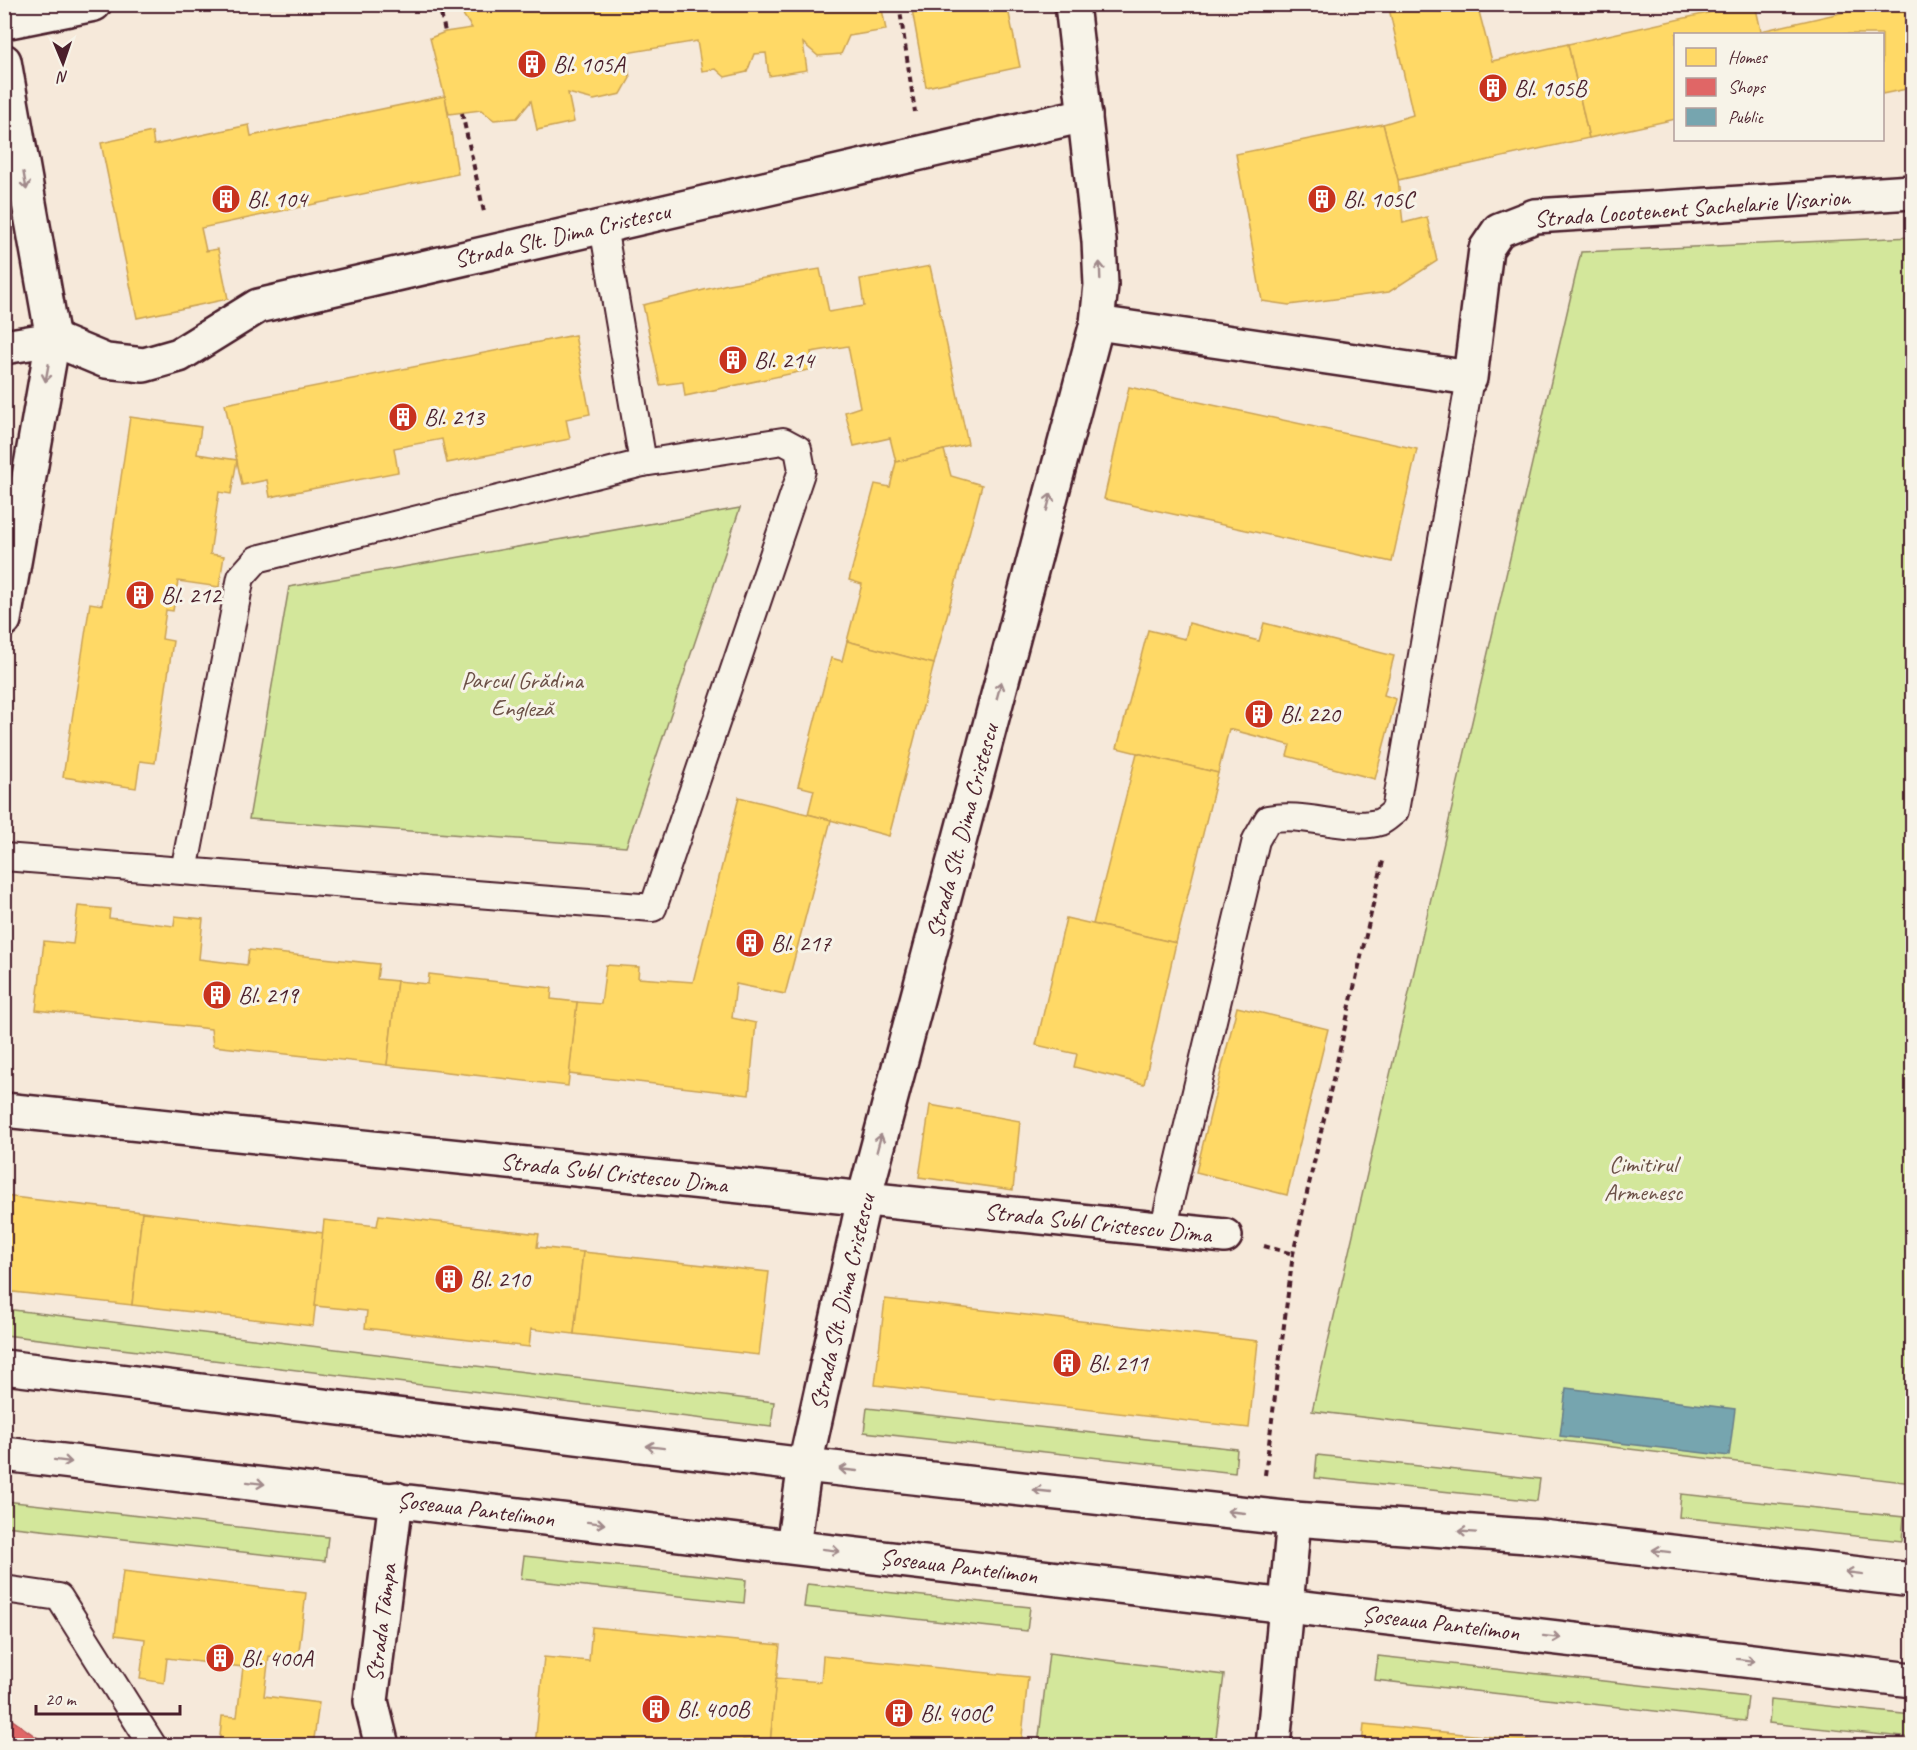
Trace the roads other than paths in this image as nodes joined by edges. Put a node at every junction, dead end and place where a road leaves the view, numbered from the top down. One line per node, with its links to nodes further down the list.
1 (94, 4): 3 (street)
2 (1072, 4): 5 (street, Strada Slt. Dima Cristescu)
3 (4, 22)
4 (4, 61): 9 (street, one-way to 9)
5 (1085, 115): 7 (street, Strada Slt. Dima Cristescu); 8 (street, Strada Slt. Dima Cristescu, one-way to 5)
6 (1912, 192): 11 (street, Strada Locotenent Sachelarie Visarion)
7 (603, 226): 9 (street, Strada Slt. Dima Cristescu); 12 (lane)
8 (1097, 322): 11 (street); 17 (street, Strada Slt. Dima Cristescu, one-way to 8)
9 (53, 339): 10 (street); 13 (street, one-way to 13)
10 (4, 347)
11 (1470, 378): 18 (lane)
12 (643, 463): 15 (lane); 15 (lane)
13 (4, 620)
14 (4, 857): 15 (lane)
15 (184, 872)
16 (4, 1110): 17 (street, Strada Subl Cristescu Dima)
17 (864, 1199): 18 (street, Strada Subl Cristescu Dima); 22 (street, Strada Slt. Dima Cristescu)
18 (1163, 1230): 19 (street, Strada Subl Cristescu Dima)
19 (1224, 1236)
20 (4, 1367): 22 (street, one-way to 20)
21 (4, 1454): 23 (street, Șoseaua Pantelimon, one-way to 23)
22 (805, 1465): 24 (street, one-way to 22); 25 (street, Strada Slt. Dima Cristescu)
23 (396, 1499): 25 (street, Șoseaua Pantelimon, one-way to 25); 31 (street, Strada Tâmpa)
24 (1294, 1519): 26 (street, one-way to 24); 28 (street)
25 (793, 1546): 28 (street, Șoseaua Pantelimon, one-way to 28)
26 (1912, 1580)
27 (4, 1589): 30 (lane)
28 (1286, 1605): 29 (street, Șoseaua Pantelimon, one-way to 29); 32 (street)
29 (1912, 1680)
30 (153, 1746)
31 (382, 1746)
32 (1273, 1746)

